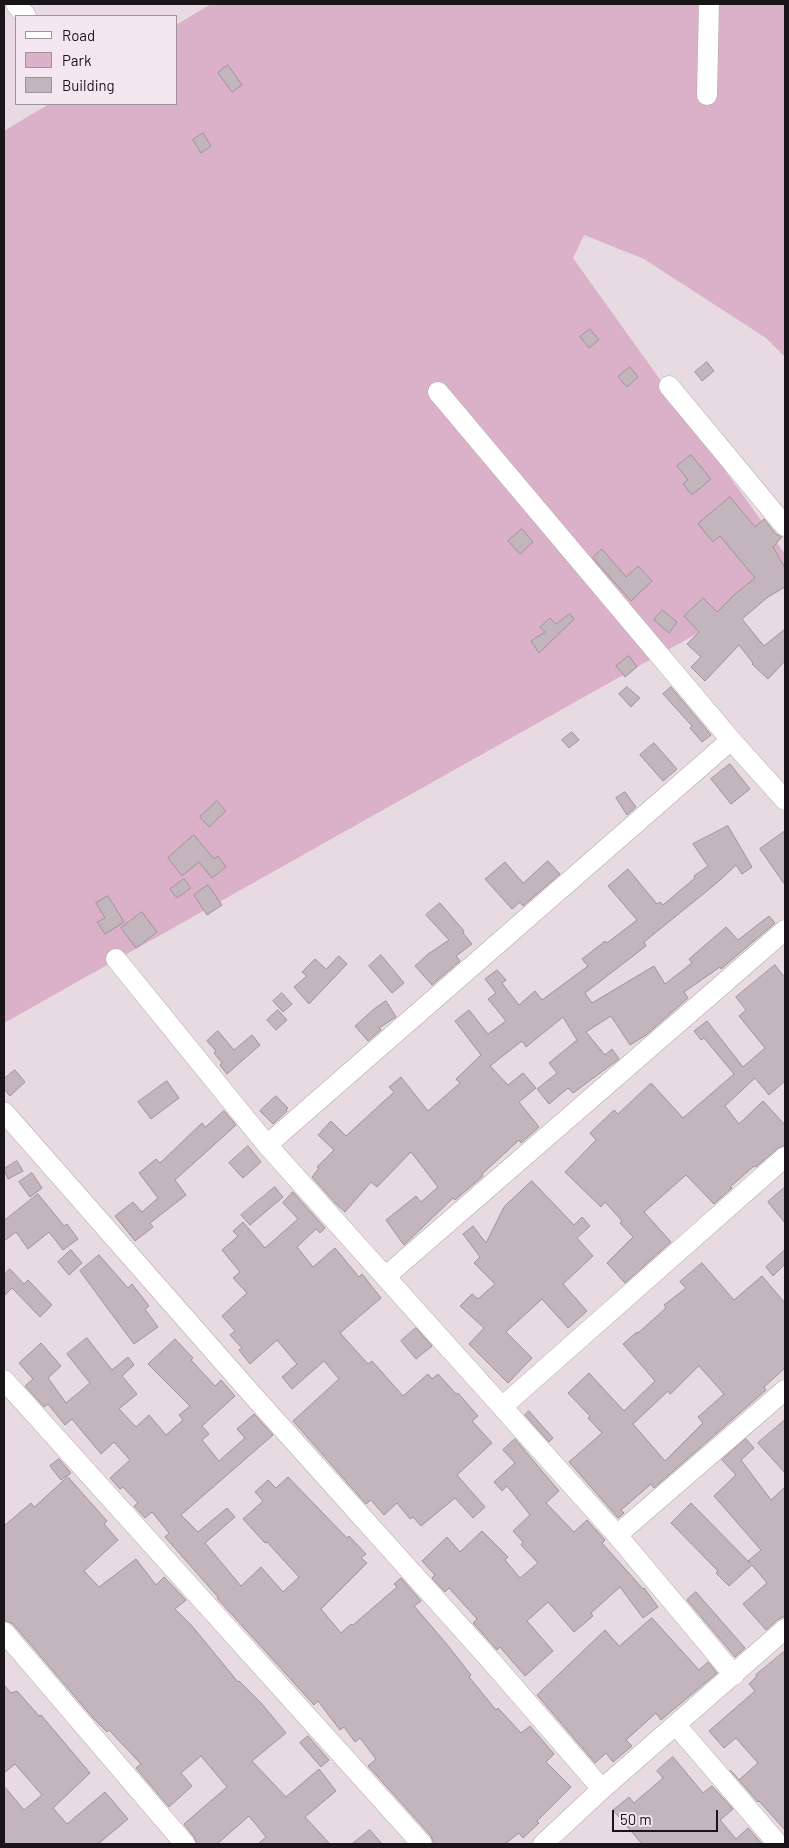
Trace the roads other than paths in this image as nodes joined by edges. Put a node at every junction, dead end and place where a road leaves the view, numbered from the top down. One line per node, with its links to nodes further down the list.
1 (16, 4): 3 (street)
2 (709, 4): 4 (street)
3 (25, 15)
4 (707, 95)
5 (669, 386): 7 (street)
6 (438, 392): 8 (street)
7 (785, 526)
8 (731, 740): 9 (street); 13 (street)
9 (785, 800)
10 (785, 930): 15 (street)
11 (116, 959): 13 (street)
12 (4, 1112): 24 (street)
13 (267, 1145): 15 (street)
14 (785, 1157): 18 (street)
15 (385, 1276): 18 (street)
16 (4, 1380): 26 (street)
17 (785, 1390): 19 (street)
18 (502, 1407): 19 (street)
19 (617, 1535): 22 (street)
20 (785, 1630): 22 (street)
21 (4, 1632): 25 (street)
22 (734, 1675): 23 (street)
23 (676, 1725): 24 (street); 28 (street)
24 (602, 1789): 27 (street)
25 (185, 1844)
26 (422, 1844)
27 (543, 1844)
28 (778, 1844)

